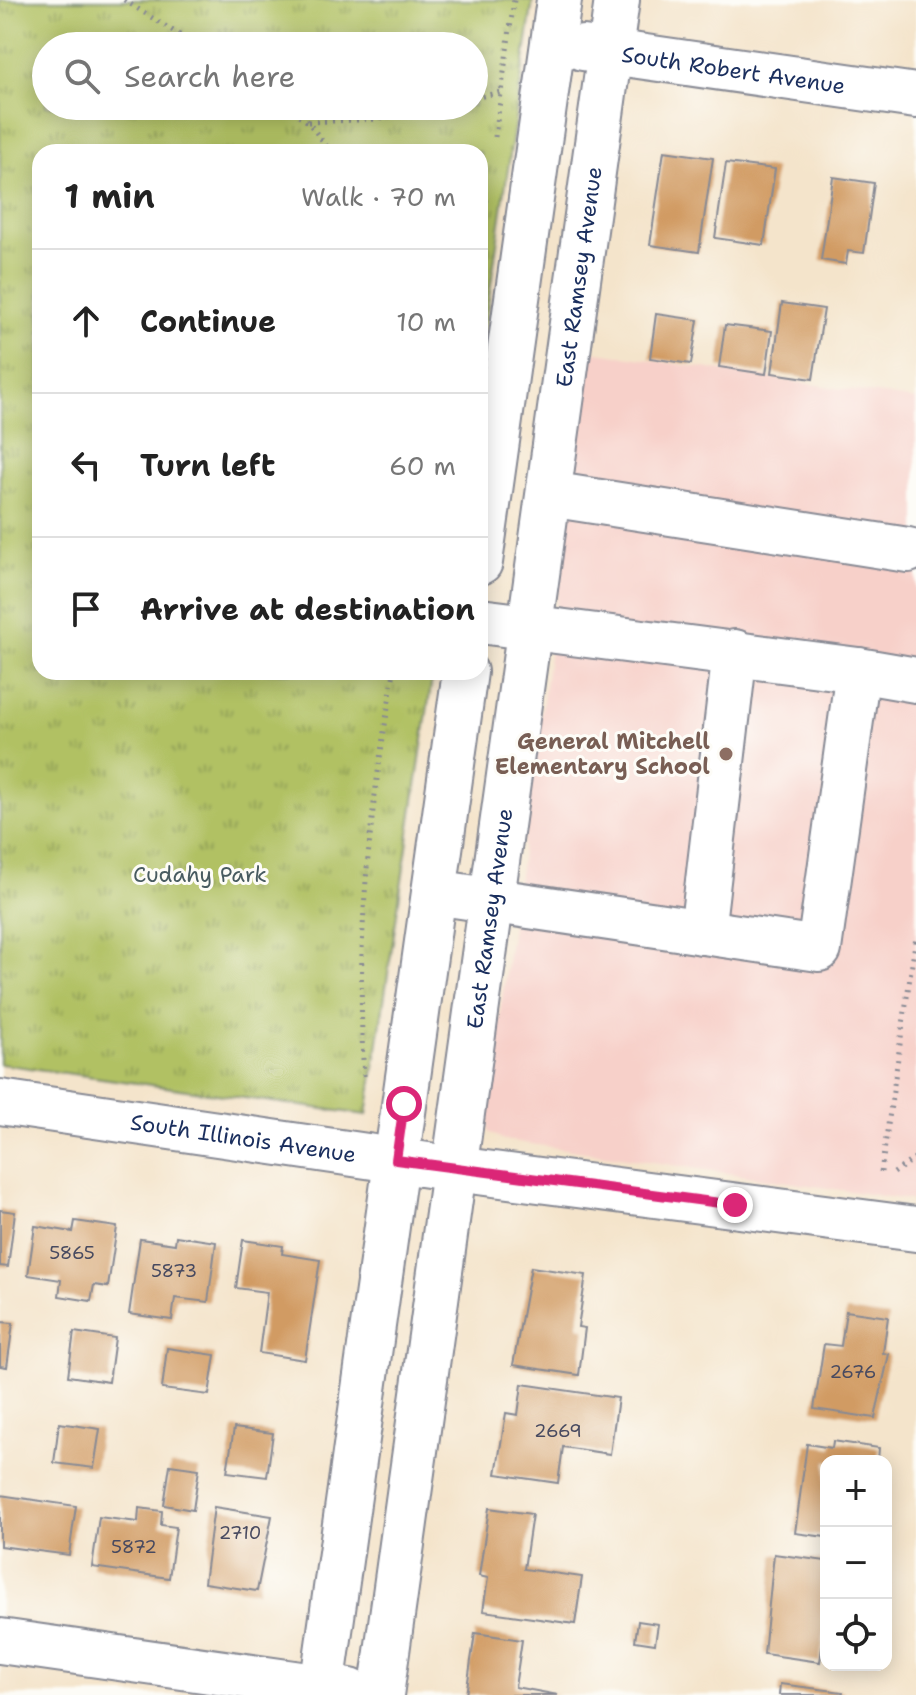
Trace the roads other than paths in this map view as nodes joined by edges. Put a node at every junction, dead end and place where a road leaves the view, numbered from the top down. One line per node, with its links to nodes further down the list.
1 (559, 0): 3 (street)
2 (617, 0): 4 (street, East Ramsey Avenue)
3 (553, 43): 4 (street, South Robert Avenue); 7 (street)
4 (610, 52): 5 (street, South Robert Avenue); 6 (street, East Ramsey Avenue)
5 (916, 96)
6 (549, 494): 8 (street); 10 (street, East Ramsey Avenue)
7 (488, 505)
8 (908, 550)
9 (488, 622): 10 (street)
10 (530, 628): 11 (street); 16 (street, East Ramsey Avenue)
11 (735, 652): 12 (street); 17 (street)
12 (858, 670): 14 (street); 17 (street)
13 (464, 680): 15 (street)
14 (916, 680)
15 (434, 892): 16 (street); 19 (street)
16 (492, 901): 17 (street); 20 (street, East Ramsey Avenue)
17 (702, 932)
18 (0, 1102): 19 (street, South Illinois Avenue)
19 (396, 1160): 20 (street, South Illinois Avenue); 23 (street)
20 (455, 1169): 21 (street, South Illinois Avenue); 24 (street, East Ramsey Avenue)
21 (916, 1229)
22 (0, 1641): 23 (street)
23 (321, 1691): 24 (street)
24 (381, 1695)

